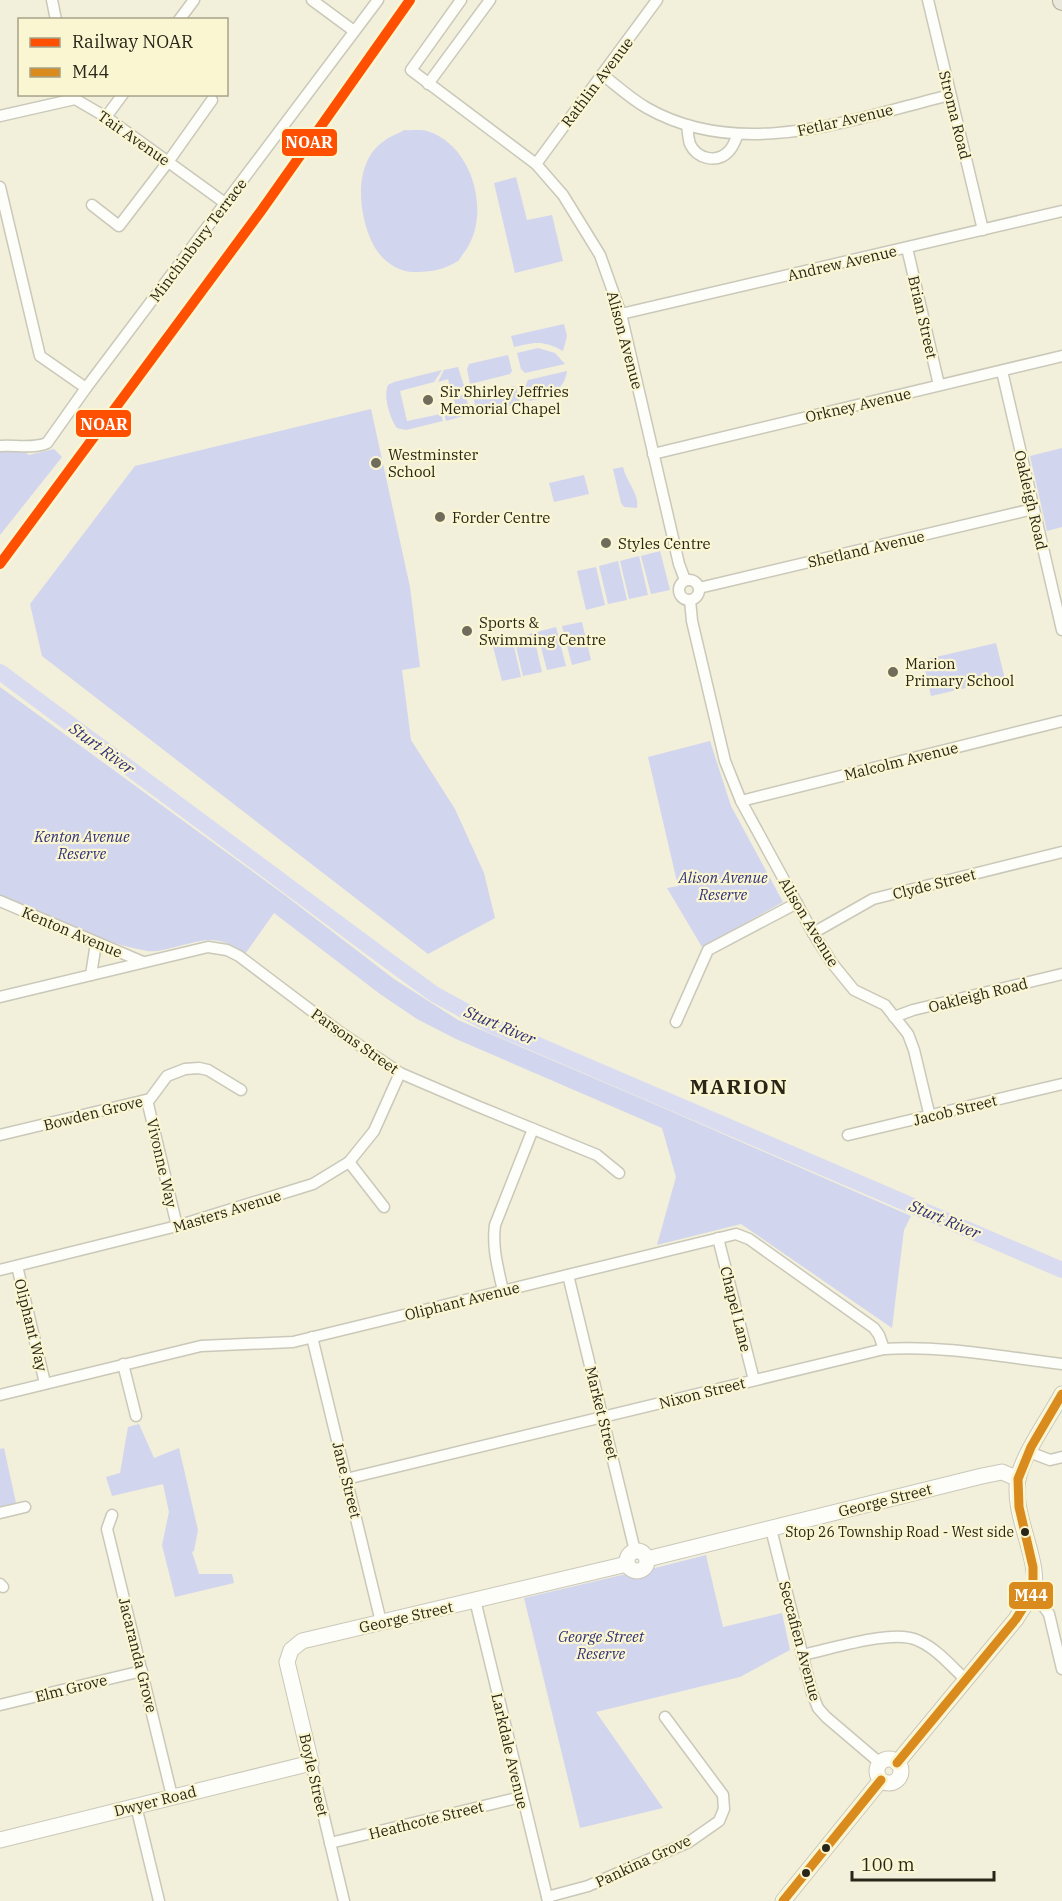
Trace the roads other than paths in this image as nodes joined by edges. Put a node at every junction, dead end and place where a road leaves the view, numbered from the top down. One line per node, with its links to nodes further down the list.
1 (52, 0): 9 (street)
2 (194, 0): 10 (street)
3 (312, 0): 11 (street)
4 (378, 0): 11 (street, Minchinbury Terrace)
5 (461, 0): 13 (street, Alison Avenue)
6 (490, 0): 13 (street)
7 (657, 0): 12 (street, Rathlin Avenue)
8 (928, 0): 14 (street, Stroma Road)
9 (56, 18)
10 (180, 18)
11 (354, 32): 25 (street, Minchinbury Terrace)
12 (603, 75): 20 (street, Fetlar Avenue); 23 (street, Rathlin Avenue)
13 (428, 84): 23 (street, Alison Avenue)
14 (950, 95): 21 (street, Fetlar Avenue); 28 (street, Stroma Road)
15 (122, 96): 19 (street)
16 (75, 97): 18 (street, Tait Avenue); 19 (street, Tait Avenue)
17 (212, 100): 22 (street)
18 (0, 116)
19 (106, 117): 22 (street, Tait Avenue)
20 (687, 125): 21 (street, Fetlar Avenue); 21 (street)
21 (738, 134)
22 (168, 162): 25 (street, Tait Avenue); 26 (street)
23 (536, 164): 30 (street, Alison Avenue)
24 (0, 187): 34 (street)
25 (225, 203): 34 (street, Minchinbury Terrace)
26 (92, 205)
27 (1062, 211): 28 (street, Andrew Avenue)
28 (983, 230): 29 (street, Andrew Avenue)
29 (908, 248): 30 (street, Andrew Avenue); 33 (street, Brian Street)
30 (621, 314): 36 (street, Alison Avenue)
31 (1062, 356): 32 (street, Orkney Avenue)
32 (1002, 371): 33 (street, Orkney Avenue); 37 (street, Oakleigh Road)
33 (939, 385): 36 (street, Orkney Avenue)
34 (86, 388): 35 (street, Minchinbury Terrace)
35 (1, 446)
36 (653, 454): 38 (street, Alison Avenue)
37 (1033, 509): 39 (street, Shetland Avenue); 41 (street, Oakleigh Road)
38 (685, 580): 39 (street); 40 (street)
39 (699, 588): 40 (street)
40 (690, 600): 43 (street, Alison Avenue)
41 (1062, 630)
42 (1062, 721): 43 (street, Malcolm Avenue)
43 (741, 801): 46 (street, Alison Avenue)
44 (1062, 852): 47 (street, Clyde Street)
45 (0, 901): 48 (street, Kenton Avenue)
46 (797, 903): 47 (street, Alison Avenue); 54 (street)
47 (813, 933): 53 (street, Alison Avenue)
48 (96, 943): 49 (street, Kenton Avenue); 51 (street)
49 (144, 963): 51 (street, Parsons Street); 55 (street, Parsons Street)
50 (1062, 974): 53 (street, Oakleigh Road)
51 (91, 975): 52 (street, Parsons Street)
52 (0, 997)
53 (894, 1017): 59 (street, Alison Avenue)
54 (676, 1022)
55 (400, 1073): 60 (street, Parsons Street); 63 (street, Masters Avenue)
56 (1062, 1084): 59 (street, Jacob Street)
57 (241, 1090): 58 (street, Bowden Grove)
58 (147, 1100): 62 (street, Bowden Grove); 66 (street, Vivonne Way)
59 (930, 1117): 61 (street, Jacob Street)
60 (533, 1129): 64 (street, Parsons Street); 71 (street)
61 (848, 1135)
62 (0, 1136)
63 (349, 1162): 65 (street); 66 (street, Masters Avenue)
64 (619, 1173)
65 (384, 1207)
66 (177, 1226): 68 (street, Masters Avenue)
67 (718, 1238): 70 (street, Oliphant Avenue); 73 (street, Oliphant Avenue); 76 (street, Chapel Lane)
68 (17, 1266): 69 (street, Masters Avenue); 77 (street, Oliphant Way)
69 (0, 1270)
70 (568, 1275): 71 (street, Oliphant Avenue); 81 (street, Market Street)
71 (503, 1291): 72 (street, Oliphant Avenue)
72 (312, 1337): 74 (street, Oliphant Avenue); 84 (street, Jane Street)
73 (884, 1349): 75 (street, Nixon Street); 76 (street, Nixon Street)
74 (123, 1364): 77 (street, Oliphant Avenue); 80 (street)
75 (1062, 1364)
76 (754, 1380): 81 (street, Nixon Street)
77 (45, 1383): 79 (street, Oliphant Avenue)
78 (1062, 1394): 82 (street)
79 (0, 1395)
80 (136, 1416)
81 (603, 1417): 84 (street, Nixon Street); 90 (street, Market Street)
82 (1029, 1452): 83 (street); 85 (street)
83 (1062, 1457)
84 (346, 1479): 93 (street, Jane Street)
85 (1018, 1479): 89 (street, George Street); 91 (street)
86 (24, 1507): 87 (street)
87 (0, 1513)
88 (112, 1515): 97 (street, Jacaranda Grove)
89 (771, 1529): 90 (street, George Street); 95 (street, Seccafien Avenue)
90 (636, 1558): 92 (street, George Street)
91 (1030, 1598): 96 (street); 98 (street)
92 (475, 1600): 93 (street, George Street); 106 (street, Larkdale Avenue)
93 (381, 1623): 94 (street, George Street)
94 (291, 1650): 102 (street, Boyle Street)
95 (802, 1655): 98 (street); 103 (street, Seccafien Avenue)
96 (1062, 1665)
97 (142, 1671): 99 (street, Elm Grove); 105 (street, Jacaranda Grove)
98 (965, 1679): 101 (street)
99 (0, 1705)
100 (665, 1717): 110 (street, Pankina Grove)
101 (897, 1762): 103 (street); 104 (street)
102 (311, 1763): 105 (street, Dwyer Road); 109 (street, Boyle Street)
103 (880, 1763): 104 (street)
104 (881, 1780): 113 (street)
105 (172, 1796): 107 (street, Dwyer Road)
106 (521, 1797): 109 (street, Heathcote Street); 110 (street, Larkdale Avenue)
107 (136, 1806): 108 (street, Dwyer Road); 111 (street)
108 (0, 1840)
109 (330, 1843): 112 (street, Boyle Street)
110 (547, 1899)
111 (159, 1901)
112 (344, 1901)
113 (783, 1901)

